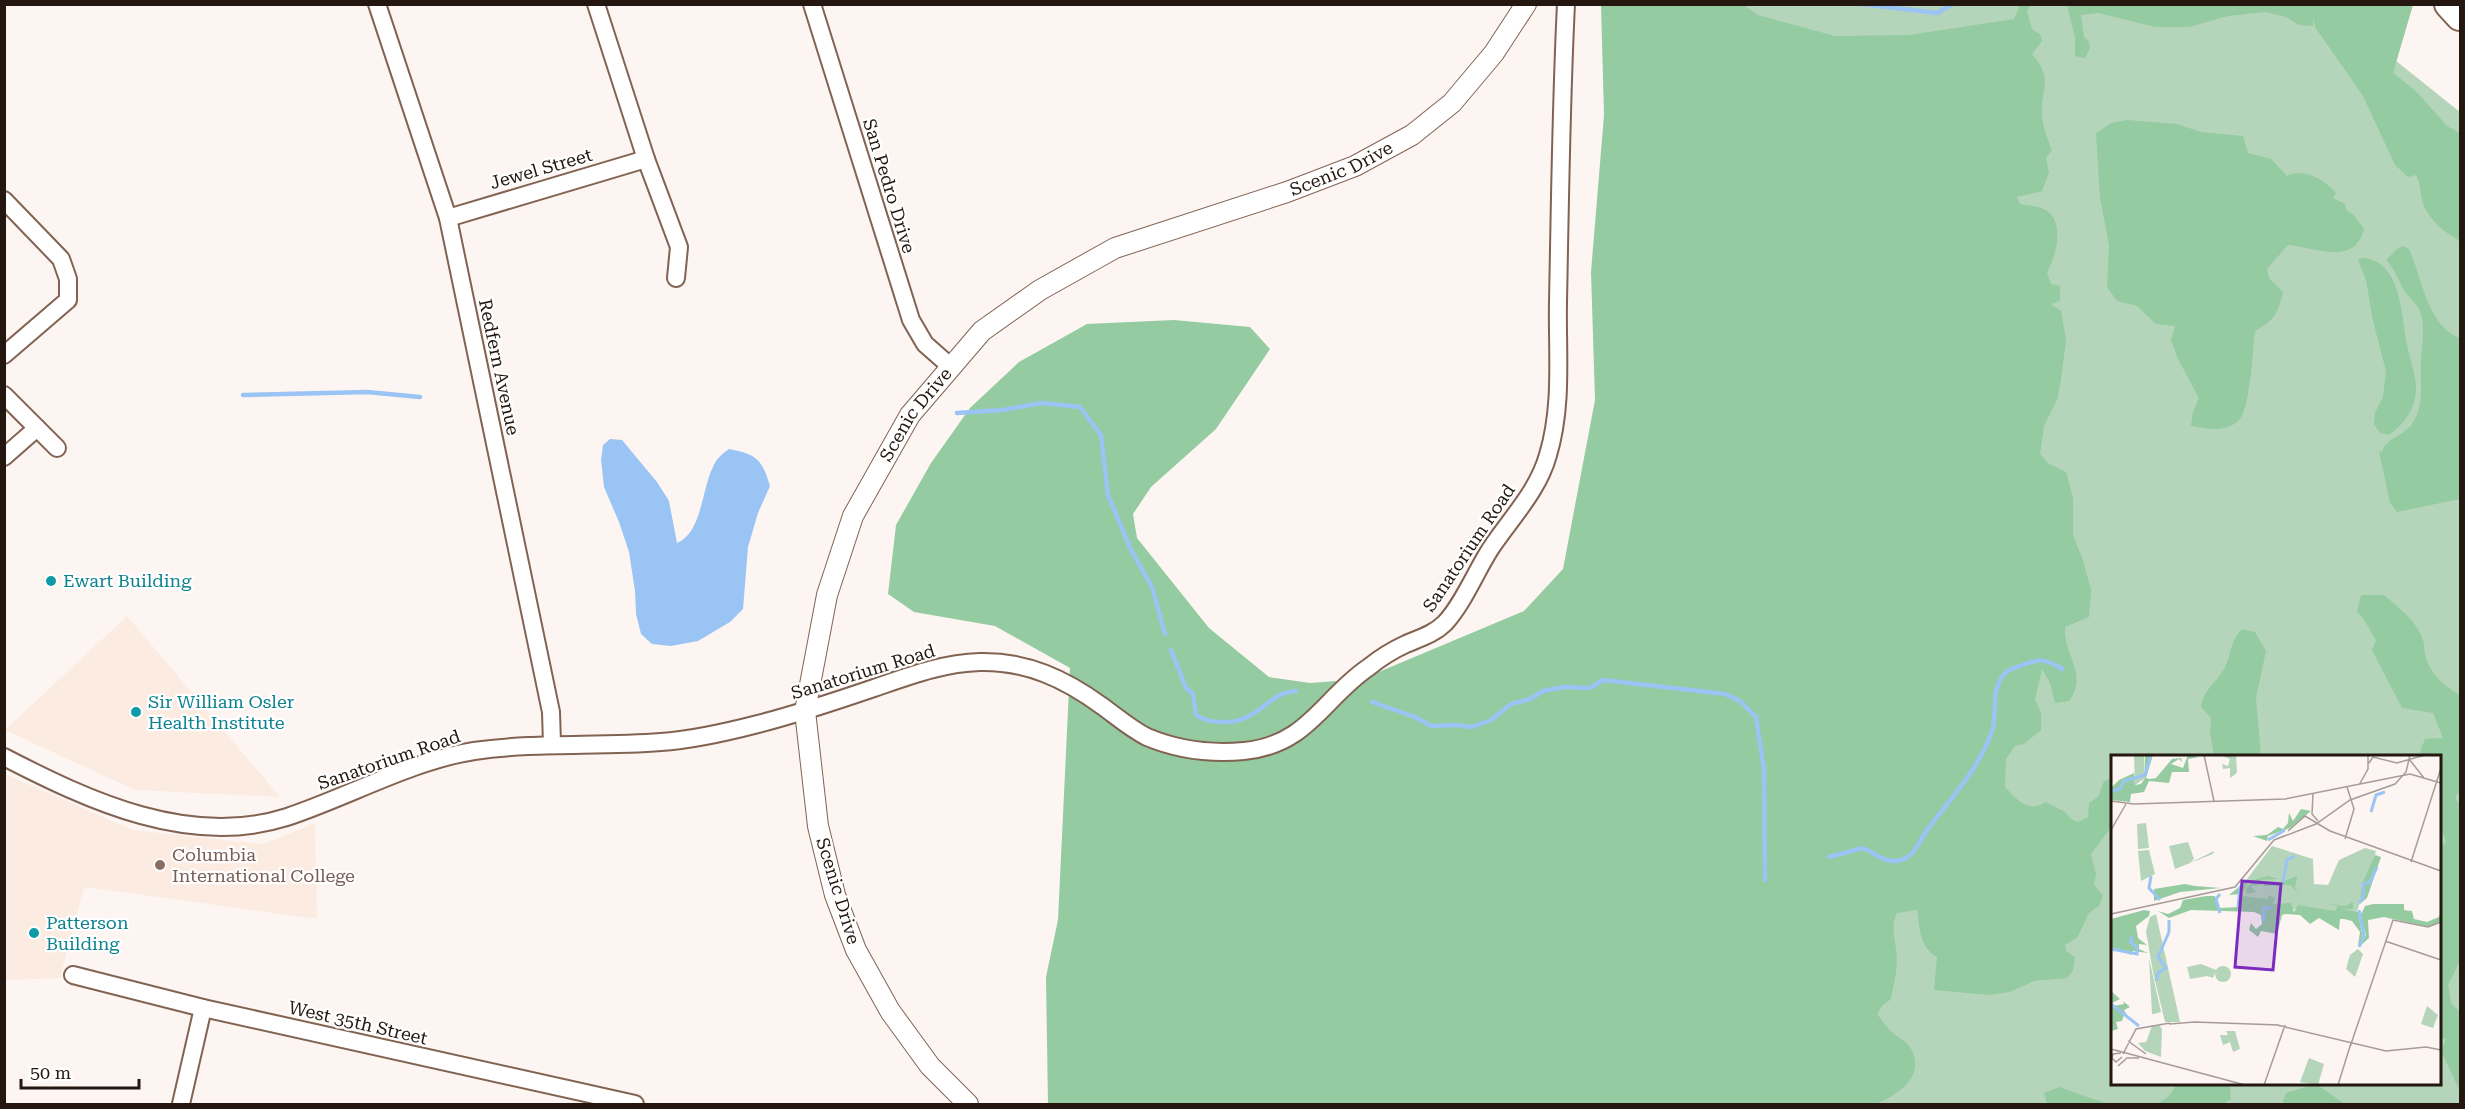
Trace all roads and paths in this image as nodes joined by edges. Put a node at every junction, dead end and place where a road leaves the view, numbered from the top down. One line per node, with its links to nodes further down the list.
1 (377, 4): 10 (street, Redfern Avenue)
2 (596, 4): 8 (street)
3 (812, 4): 13 (street, San Pedro Drive)
4 (1526, 4): 13 (street, Scenic Drive)
5 (1566, 4): 18 (street, Sanatorium Road)
6 (2449, 4): 7 (highway)
7 (2460, 16)
8 (646, 159): 10 (street, Jewel Street); 11 (street)
9 (4, 200): 12 (street)
10 (448, 218): 19 (street, Redfern Avenue)
11 (676, 278)
12 (4, 355)
13 (950, 366): 18 (street, Scenic Drive)
14 (4, 395): 15 (street)
15 (37, 428): 16 (street); 17 (street)
16 (57, 448)
17 (4, 457)
18 (805, 711): 19 (street, Sanatorium Road); 25 (street, Scenic Drive)
19 (552, 744): 20 (street, Sanatorium Road)
20 (4, 757)
21 (73, 975): 22 (street, West 35th Street)
22 (203, 1008): 23 (street); 24 (street, West 35th Street)
23 (181, 1104)
24 (635, 1104)
25 (968, 1104)

